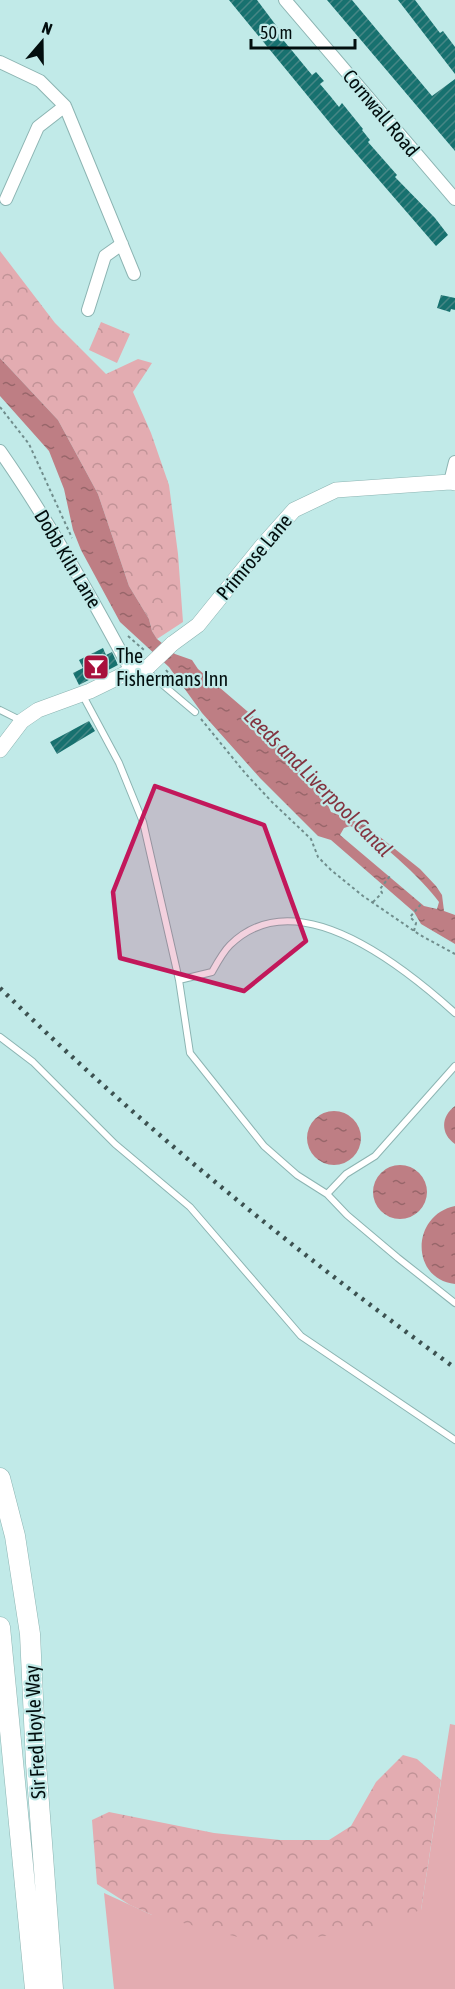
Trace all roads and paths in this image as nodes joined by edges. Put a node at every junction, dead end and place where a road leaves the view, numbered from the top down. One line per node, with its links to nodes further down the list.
1 (285, 0): 5 (street, Cornwall Road)
2 (0, 62): 3 (street)
3 (65, 106): 4 (street); 6 (street)
4 (6, 199)
5 (455, 199)
6 (122, 244): 7 (street); 8 (street)
7 (134, 274)
8 (88, 310)
9 (0, 407): 13 (path)
10 (0, 451): 15 (street, Dobb Kiln Lane)
11 (455, 462): 12 (street)
12 (452, 483): 15 (street, Primrose Lane, bridge)
13 (75, 545)
14 (124, 630): 15 (path)
15 (147, 665): 16 (path); 17 (street, Primrose Lane); 19 (lane)
16 (178, 686)
17 (82, 694): 20 (street, Primrose Lane); 27 (lane)
18 (0, 710): 20 (lane)
19 (195, 712): 23 (path)
20 (22, 721): 21 (street)
21 (0, 750)
22 (390, 876): 23 (path)
23 (373, 903): 25 (path)
24 (422, 903): 25 (path)
25 (414, 931): 26 (path)
26 (455, 954)
27 (179, 980): 28 (lane); 31 (lane)
28 (455, 1013)
29 (0, 1037): 33 (lane)
30 (455, 1066): 31 (lane)
31 (327, 1194): 32 (lane)
32 (455, 1303)
33 (455, 1440)
34 (0, 1478): 37 (highway, Sir Fred Hoyle Way)
35 (0, 1627): 36 (highway, Sir Fred Hoyle Way)
36 (35, 1989)
37 (53, 1989)

